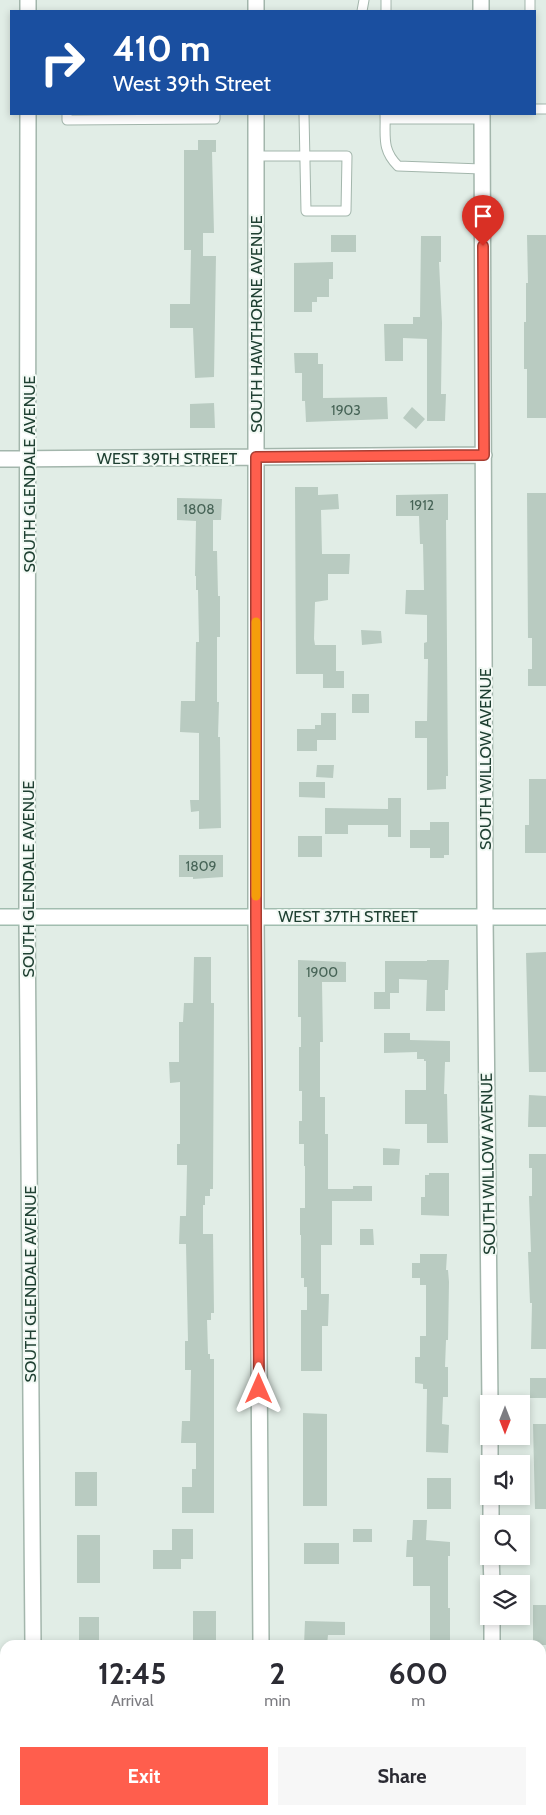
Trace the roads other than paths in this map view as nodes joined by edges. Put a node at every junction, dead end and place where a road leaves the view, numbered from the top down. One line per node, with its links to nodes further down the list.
1 (28, 115): 15 (street, SOUTH GLENDALE AVENUE)
2 (66, 115): 6 (lane)
3 (215, 115): 6 (lane)
4 (256, 115): 9 (street, SOUTH HAWTHORNE AVENUE)
5 (304, 115): 10 (lane)
6 (137, 116)
7 (482, 116): 8 (lane); 11 (street, SOUTH WILLOW AVENUE)
8 (385, 117): 11 (lane)
9 (256, 156): 10 (lane); 13 (street, SOUTH HAWTHORNE AVENUE)
10 (304, 156): 10 (lane)
11 (482, 169): 12 (street, SOUTH WILLOW AVENUE)
12 (484, 455): 13 (street, WEST 39TH STREET); 18 (street, SOUTH WILLOW AVENUE)
13 (256, 457): 15 (street, WEST 39TH STREET); 16 (street, SOUTH HAWTHORNE AVENUE)
14 (0, 459): 15 (street, WEST 39TH STREET)
15 (29, 459): 17 (street, SOUTH GLENDALE AVENUE)
16 (256, 916): 17 (street, WEST 37TH STREET); 18 (street, WEST 37TH STREET); 24 (street, SOUTH HAWTHORNE AVENUE)
17 (27, 917): 20 (street, WEST 37TH STREET); 23 (street, SOUTH GLENDALE AVENUE)
18 (485, 917): 19 (street, WEST 37TH STREET); 21 (street, SOUTH WILLOW AVENUE)
19 (546, 917)
20 (0, 918)
21 (490, 1395)
22 (492, 1625): 25 (street)
23 (33, 1640)
24 (261, 1640)
25 (492, 1640)

